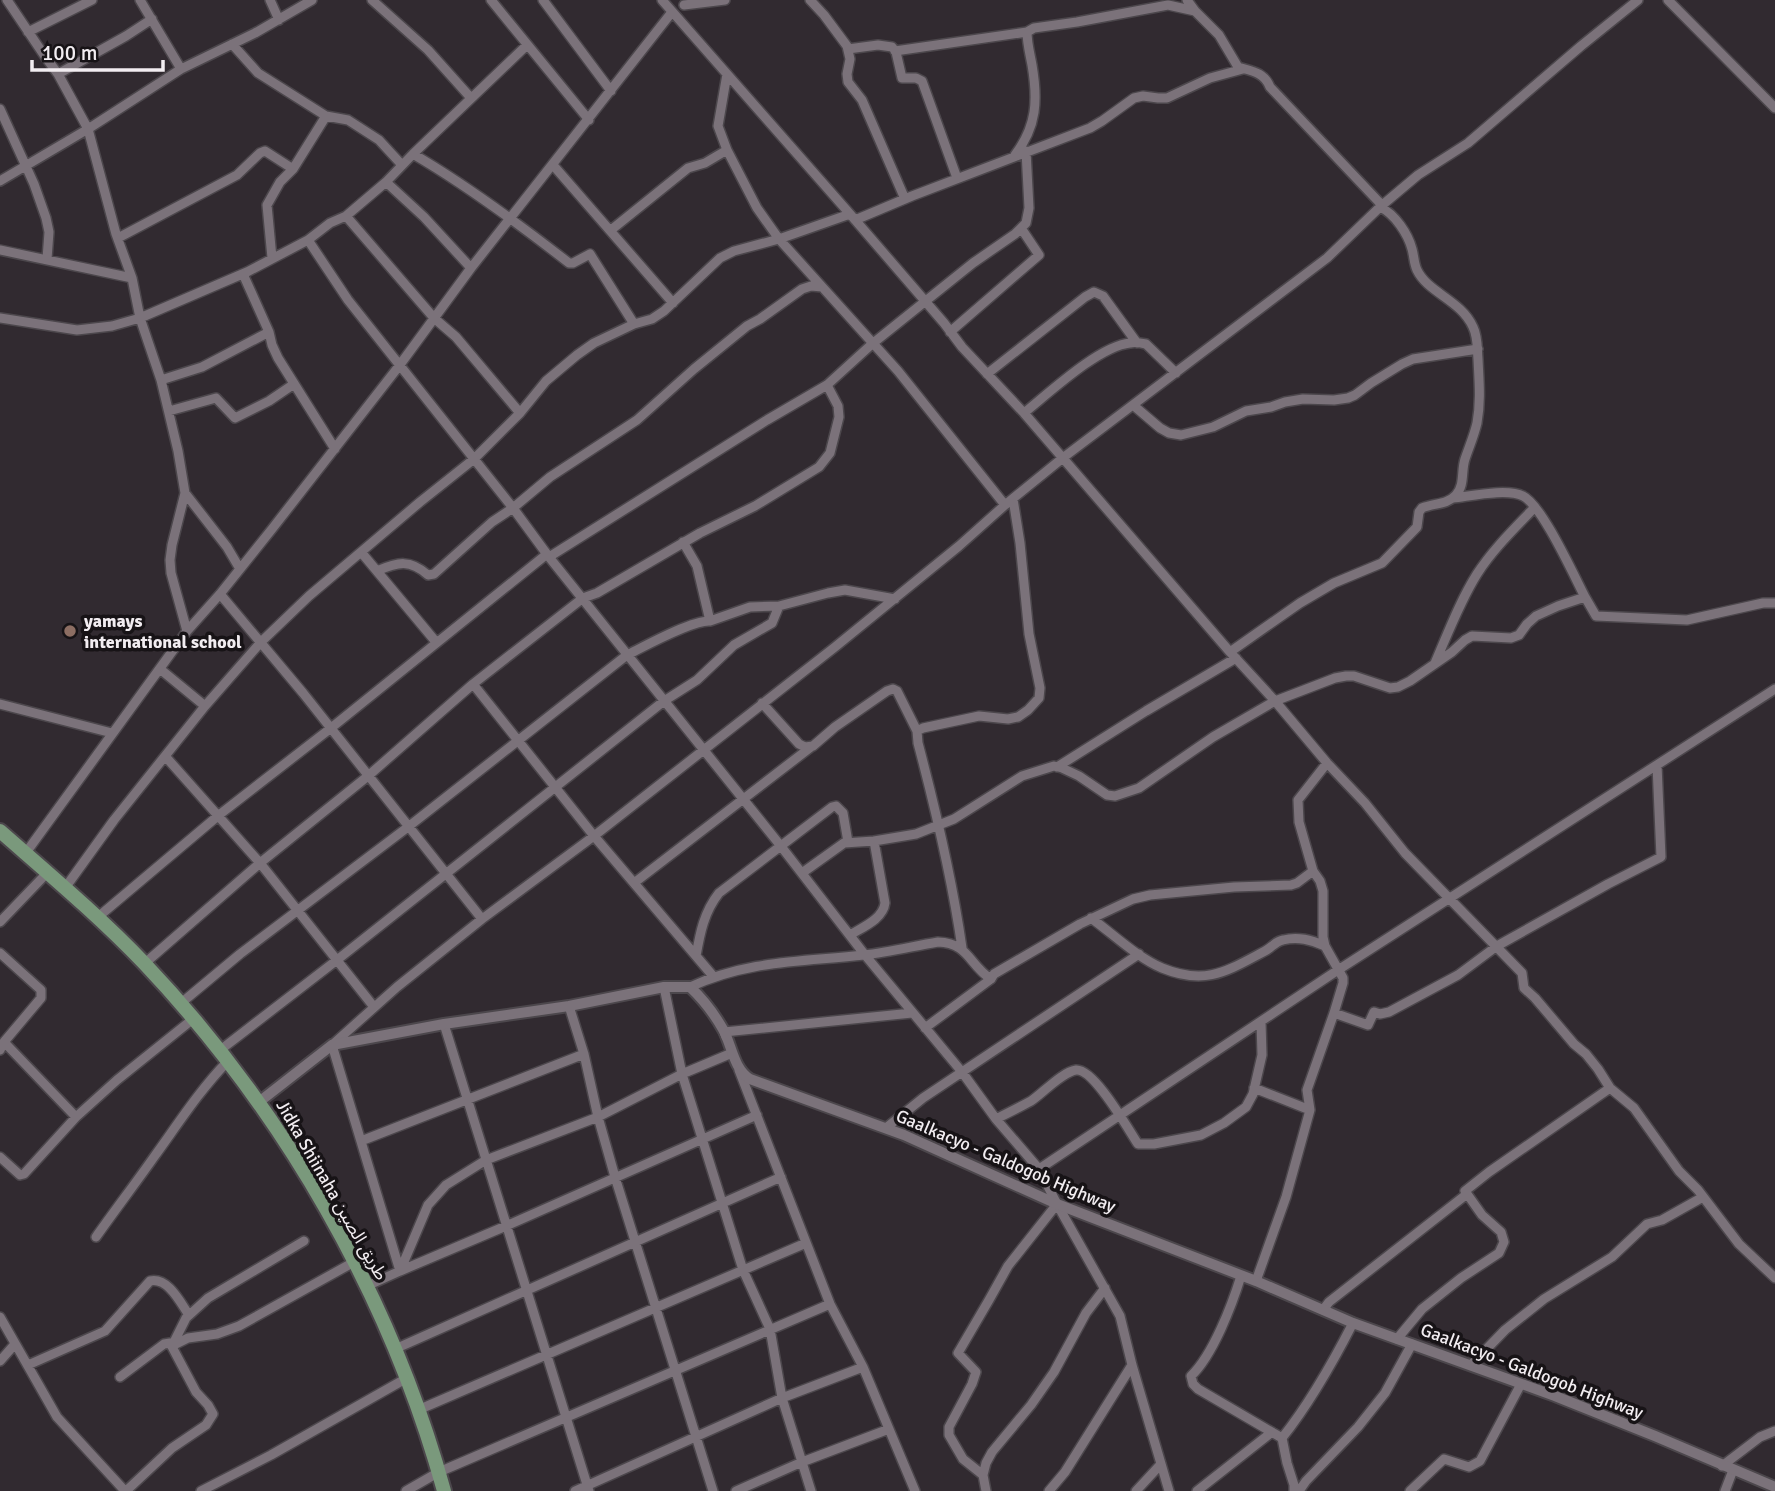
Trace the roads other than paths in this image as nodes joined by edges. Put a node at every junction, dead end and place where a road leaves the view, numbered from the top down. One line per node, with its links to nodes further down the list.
1 (7, 0): 20 (street)
2 (92, 0): 20 (street)
3 (140, 0): 18 (street)
4 (270, 0): 19 (street)
5 (312, 0): 19 (street)
6 (372, 0): 31 (street)
7 (491, 0): 23 (street)
8 (542, 0): 30 (street)
9 (662, 0): 17 (street)
10 (725, 0): 15 (street)
11 (810, 0): 24 (street)
12 (1187, 0): 16 (street)
13 (1638, 0): 49 (street)
14 (1668, 0): 32 (street)
15 (685, 2): 17 (street)
16 (1195, 11): 21 (street); 27 (street)
17 (674, 14): 29 (street); 30 (street)
18 (152, 19): 26 (street); 28 (street)
19 (279, 20): 22 (street)
20 (28, 32): 28 (street)
21 (1027, 32): 25 (street); 40 (street)
22 (232, 44): 26 (street); 34 (street)
23 (527, 45): 31 (street); 35 (street)
24 (848, 49): 25 (street); 48 (street)
25 (895, 51): 45 (street)
26 (181, 69): 36 (street)
27 (1243, 69): 38 (street); 49 (street)
28 (58, 74): 36 (street)
29 (727, 74): 37 (street); 51 (street)
30 (611, 92): 35 (street)
31 (471, 98): 39 (street)
32 (1775, 108)
33 (0, 109): 42 (street)
34 (326, 116): 43 (street); 44 (street)
35 (589, 120): 41 (street)
36 (88, 129): 42 (street); 55 (street)
37 (727, 150): 54 (street); 56 (street)
38 (1026, 151): 40 (street); 53 (street)
39 (413, 154): 43 (street); 52 (street)
40 (1014, 156): 45 (street)
41 (553, 164): 52 (street); 54 (street)
42 (25, 165): 46 (street); 60 (street)
43 (402, 165): 47 (street)
44 (293, 169): 55 (street); 59 (street)
45 (957, 178): 48 (street)
46 (0, 181)
47 (386, 182): 50 (street); 61 (street)
48 (905, 198): 51 (street)
49 (1380, 207): 75 (street); 77 (street)
50 (346, 216): 57 (street); 69 (street)
51 (853, 217): 56 (street); 65 (street)
52 (511, 218): 61 (street); 70 (street)
53 (1021, 228): 65 (street); 72 (street)
54 (611, 230): 66 (street)
55 (118, 238): 63 (street)
56 (779, 239): 64 (street); 66 (street)
57 (308, 240): 59 (street); 76 (street)
58 (0, 250): 60 (street)
59 (272, 258): 62 (street)
60 (47, 259): 63 (street)
61 (471, 268): 69 (street)
62 (243, 274): 68 (street); 71 (street)
63 (132, 278): 68 (street)
64 (822, 287): 74 (street); 93 (street)
65 (925, 302): 72 (street); 74 (street)
66 (673, 303): 70 (street)
67 (0, 318): 68 (street)
68 (141, 318): 79 (street)
69 (434, 318): 76 (street); 84 (street)
70 (634, 324): 84 (street)
71 (269, 332): 79 (street); 80 (street)
72 (950, 332): 78 (street)
73 (1137, 343): 77 (street); 78 (street); 85 (street)
74 (872, 344): 81 (street); 91 (street)
75 (1478, 349): 82 (street); 90 (street)
76 (399, 366): 86 (street); 88 (street)
77 (1176, 373): 82 (street)
78 (987, 374): 85 (street)
79 (161, 380): 83 (street)
80 (294, 384): 83 (street); 86 (street)
81 (827, 385): 94 (street); 96 (street)
82 (1133, 405): 87 (street)
83 (169, 411): 89 (street)
84 (520, 413): 88 (street)
85 (1024, 413): 87 (street)
86 (335, 449): 97 (street)
87 (1064, 457): 91 (street); 110 (street)
88 (474, 459): 93 (street); 95 (street)
89 (185, 493): 97 (street); 106 (street)
90 (1451, 498): 92 (street); 110 (street)
91 (1009, 502): 102 (street); 121 (street)
92 (1535, 507): 100 (street); 111 (street)
93 (513, 508): 96 (street); 98 (street)
94 (684, 542): 101 (street); 105 (street)
95 (361, 552): 98 (street); 107 (street)
96 (548, 556): 101 (street); 108 (street)
97 (240, 569): 99 (street)
98 (377, 571): 108 (street)
99 (220, 594): 106 (street); 107 (street)
100 (1585, 597): 103 (street); 111 (street)
101 (583, 598): 109 (street); 113 (street)
102 (895, 598): 104 (street); 117 (street)
103 (1775, 603)
104 (779, 606): 105 (street); 115 (street)
105 (710, 621): 109 (street)
106 (187, 631): 112 (street)
107 (261, 642): 119 (street); 120 (street)
108 (436, 642): 120 (street)
109 (627, 655): 115 (street); 123 (street)
110 (1233, 655): 116 (street); 129 (street)
111 (1434, 664): 116 (street)
112 (160, 669): 119 (street); 122 (street)
113 (473, 684): 123 (street); 130 (street)
114 (1775, 689): 128 (street)
115 (664, 701): 125 (street); 131 (street)
116 (1275, 701): 127 (street); 129 (street)
117 (762, 703): 124 (street); 125 (street)
118 (0, 704): 122 (street)
119 (205, 706): 126 (street)
120 (331, 729): 130 (street); 133 (street)
121 (917, 731): 124 (street); 134 (street)
122 (112, 733): 141 (street)
123 (518, 739): 131 (street); 135 (street)
124 (813, 746): 132 (street)
125 (703, 749): 132 (street); 137 (street)
126 (165, 756): 133 (street); 148 (street)
127 (1327, 763): 143 (street); 149 (street)
128 (1657, 765): 149 (street); 157 (street)
129 (1057, 767): 134 (street)
130 (368, 776): 135 (street); 142 (street)
131 (555, 787): 137 (street); 145 (street)
132 (743, 800): 140 (street); 147 (street)
133 (219, 815): 142 (street); 151 (street)
134 (940, 825): 138 (street); 158 (street)
135 (408, 827): 145 (street); 150 (street)
136 (0, 831): 141 (main road, Jidka Shiinaha طريق الصين)
137 (594, 836): 147 (street); 153 (street)
138 (874, 841): 139 (street); 155 (street)
139 (848, 842): 140 (street); 146 (street)
140 (780, 845): 146 (street); 162 (street)
141 (25, 854): 144 (main road, Jidka Shiinaha طريق الصين)
142 (260, 863): 150 (street); 164 (street)
143 (1313, 871): 152 (street); 156 (street)
144 (47, 873): 148 (main road, Jidka Shiinaha طريق الصين); 154 (street)
145 (445, 873): 153 (street); 163 (street)
146 (802, 873): 155 (street)
147 (634, 883): 162 (street)
148 (65, 888): 151 (main road, Jidka Shiinaha طريق الصين)
149 (1450, 899): 157 (street); 165 (street)
150 (296, 911): 163 (street); 170 (street)
151 (98, 917): 164 (main road, Jidka Shiinaha طريق الصين)
152 (1091, 918): 160 (street); 167 (street)
153 (482, 919): 172 (street)
154 (0, 922)
155 (850, 935): 161 (street)
156 (1325, 946): 160 (street); 165 (street)
157 (1497, 946): 174 (street); 188 (street)
158 (962, 948): 161 (street); 167 (street)
159 (0, 953): 181 (street)
160 (1139, 954): 185 (street)
161 (865, 955): 166 (street); 173 (street)
162 (696, 956): 166 (street)
163 (337, 960): 172 (street); 184 (street)
164 (144, 964): 170 (main road, Jidka Shiinaha طريق الصين)
165 (1338, 970): 174 (street); 176 (street)
166 (713, 976): 169 (street)
167 (991, 979): 178 (street)
168 (664, 987): 169 (street); 171 (street); 186 (street)
169 (690, 987): 179 (street, Gaalkacyo - Galdogob Highway)
170 (180, 1004): 175 (main road, Jidka Shiinaha طريق الصين)
171 (569, 1006): 177 (street); 183 (street)
172 (374, 1007): 180 (street)
173 (912, 1013): 178 (street); 179 (street)
174 (1334, 1013): 191 (street)
175 (193, 1019): 184 (main road, Jidka Shiinaha طريق الصين); 194 (street)
176 (1261, 1022): 187 (street); 193 (street)
177 (444, 1024): 180 (street); 189 (street)
178 (925, 1028): 185 (street)
179 (724, 1032): 182 (street); 197 (street, Gaalkacyo - Galdogob Highway)
180 (332, 1045): 190 (street); 199 (street)
181 (2, 1046): 194 (street)
182 (732, 1053): 186 (street); 192 (street)
183 (584, 1054): 189 (street); 195 (street)
184 (223, 1056): 190 (main road, Jidka Shiinaha طريق الصين); 210 (street)
185 (962, 1072): 196 (street); 197 (street)
186 (682, 1074): 195 (street); 198 (street)
187 (1254, 1088): 191 (street); 193 (street)
188 (1609, 1088): 205 (street); 206 (street)
189 (467, 1100): 199 (street); 201 (street)
190 (259, 1102): 214 (main road, Jidka Shiinaha طريق الصين)
191 (1310, 1110): 219 (street)
192 (757, 1115): 198 (street); 204 (street)
193 (1120, 1115): 196 (street); 202 (street)
194 (76, 1117): 200 (street)
195 (598, 1117): 201 (street); 203 (street)
196 (996, 1118): 202 (street)
197 (886, 1128): 208 (street, Gaalkacyo - Galdogob Highway)
198 (702, 1139): 203 (street); 207 (street)
199 (361, 1141): 215 (street)
200 (0, 1157)
201 (486, 1160): 209 (street); 215 (street)
202 (1039, 1169): 208 (street)
203 (615, 1177): 209 (street); 212 (street)
204 (781, 1177): 207 (street); 213 (street)
205 (1467, 1194): 225 (street); 230 (street)
206 (1703, 1197): 218 (street); 238 (street)
207 (722, 1203): 212 (street); 216 (street)
208 (1057, 1204): 217 (street, Gaalkacyo - Galdogob Highway); 221 (street); 257 (street)
209 (506, 1226): 215 (street); 222 (street)
210 (96, 1237)
211 (304, 1241): 226 (street)
212 (635, 1241): 222 (street); 224 (street)
213 (806, 1243): 216 (street); 223 (street)
214 (354, 1262): 220 (main road, Jidka Shiinaha طريق الصين); 233 (street)
215 (400, 1270): 220 (street)
216 (743, 1270): 224 (street); 229 (street)
217 (1241, 1276): 219 (street, Gaalkacyo - Galdogob Highway); 250 (street)
218 (1775, 1278)
219 (1256, 1281): 225 (street, Gaalkacyo - Galdogob Highway)
220 (367, 1286): 234 (main road, Jidka Shiinaha طريق الصين)
221 (1105, 1288): 239 (street); 257 (street)
222 (526, 1290): 234 (street); 235 (street)
223 (830, 1304): 229 (street); 240 (street)
224 (656, 1307): 235 (street); 241 (street)
225 (1323, 1310): 228 (street, Gaalkacyo - Galdogob Highway)
226 (189, 1315): 233 (street); 237 (street)
227 (0, 1317): 231 (street)
228 (1353, 1323): 230 (street, Gaalkacyo - Galdogob Highway); 252 (street)
229 (770, 1329): 241 (street); 245 (street)
230 (1397, 1339): 232 (street, Gaalkacyo - Galdogob Highway)
231 (16, 1344): 236 (street); 237 (street)
232 (1412, 1344): 238 (street, Gaalkacyo - Galdogob Highway); 274 (street)
233 (172, 1346): 242 (street); 260 (street)
234 (395, 1349): 243 (main road, Jidka Shiinaha طريق الصين)
235 (547, 1356): 246 (street); 247 (street)
236 (0, 1361)
237 (28, 1365): 260 (street)
238 (1471, 1365): 244 (street, Gaalkacyo - Galdogob Highway)
239 (1132, 1366): 254 (street); 270 (street)
240 (863, 1367): 245 (street); 248 (street)
241 (675, 1370): 247 (street); 251 (street)
242 (120, 1377)
243 (407, 1378): 246 (main road, Jidka Shiinaha طريق الصين); 261 (street)
244 (1521, 1384): 255 (street, Gaalkacyo - Galdogob Highway); 275 (street)
245 (782, 1398): 251 (street); 253 (street)
246 (418, 1410): 256 (main road, Jidka Shiinaha طريق الصين)
247 (566, 1418): 256 (street); 259 (street)
248 (889, 1429): 253 (street); 268 (street)
249 (1775, 1431): 255 (street)
250 (1272, 1432): 252 (street); 273 (street)
251 (696, 1436): 259 (street); 265 (street)
252 (1282, 1438): 274 (street)
253 (802, 1462): 266 (street); 267 (street)
254 (1161, 1464): 271 (street); 272 (street)
255 (1727, 1468): 258 (street, Gaalkacyo - Galdogob Highway); 276 (street)
256 (439, 1472): 262 (street); 263 (main road, Jidka Shiinaha طريق الصين)
257 (983, 1475): 269 (street)
258 (1775, 1487)
259 (588, 1488): 264 (street)
260 (126, 1491)
261 (201, 1491)
262 (406, 1491)
263 (444, 1491)
264 (575, 1491)
265 (713, 1491)
266 (736, 1491)
267 (811, 1491)
268 (914, 1491)
269 (985, 1491)
270 (1049, 1491)
271 (1136, 1491)
272 (1169, 1491)
273 (1198, 1491)
274 (1297, 1491)
275 (1410, 1491)
276 (1725, 1491)

